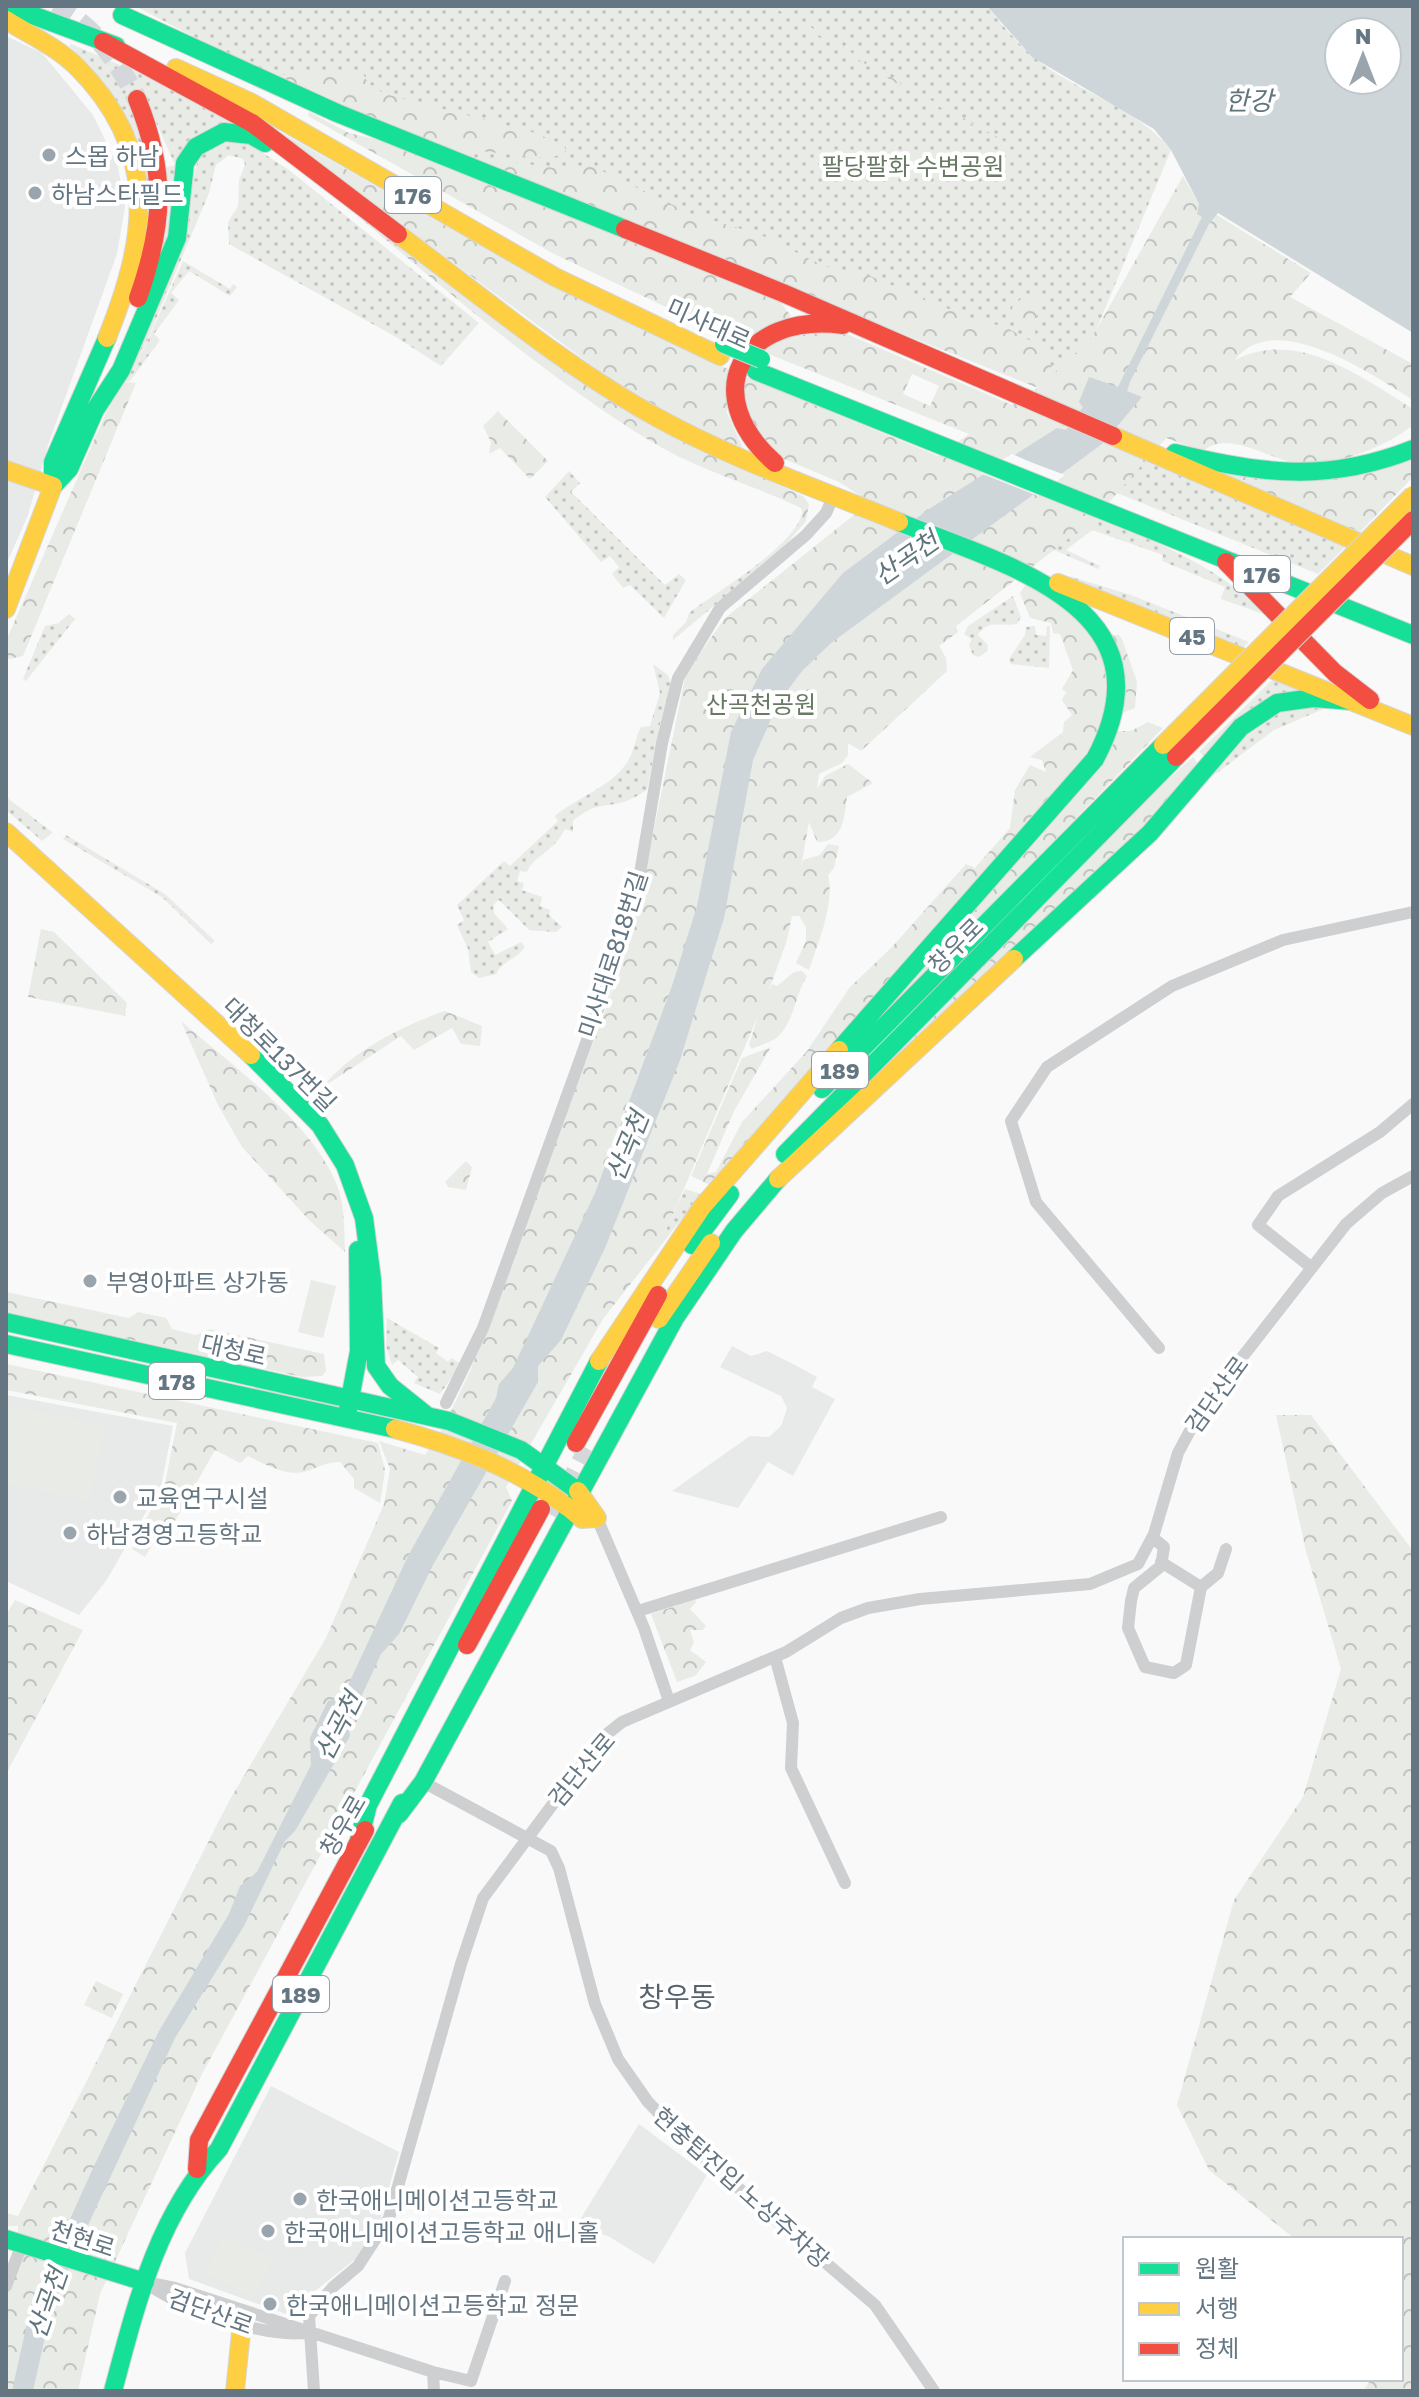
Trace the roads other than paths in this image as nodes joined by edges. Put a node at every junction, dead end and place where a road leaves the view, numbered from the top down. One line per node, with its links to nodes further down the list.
1 (8, 6): 5 (main road, 미사대로 / 176)
2 (104, 6): 3 (main road, 미사대로 / 176)
3 (122, 15): 8 (main road); 9 (main road, 미사대로 / 176)
4 (6, 20): 15 (main road)
5 (103, 42): 7 (main road); 9 (main road, 미사대로 / 176)
6 (137, 99): 10 (main road)
7 (304, 162): 10 (main road); 14 (main road)
8 (861, 327): 12 (main road, 45); 14 (main road, 45)
9 (722, 350): 18 (main road, 미사대로 / 176)
10 (95, 410): 15 (main road)
11 (1413, 449): 12 (main road, 45)
12 (1165, 455): 21 (main road)
13 (6, 470): 15 (main road)
14 (805, 483): 16 (main road, 45)
15 (53, 486): 23 (main road)
16 (834, 495): 22 (main road, 45); 38 (street, 미사대로818번길)
17 (1413, 495): 28 (main road, bridge)
18 (1116, 509): 20 (main road, 미사대로 / 176); 24 (main road, 미사대로 / 176)
19 (1413, 520): 28 (main road, 창우로 / 189, bridge)
20 (1221, 557): 25 (main road, 미사대로 / 176); 27 (main road)
21 (1413, 566)
22 (1023, 572): 26 (main road, 45); 42 (main road)
23 (6, 609)
24 (1413, 620)
25 (1413, 635)
26 (1352, 701): 27 (main road, 45); 44 (main road)
27 (1408, 724)
28 (1169, 751): 41 (main road, 창우로 / 189)
29 (6, 832): 40 (main road, 대청로137번길)
30 (6, 846): 39 (main road, 대청로137번길)
31 (1413, 912): 37 (street)
32 (1413, 1104): 34 (street)
33 (1413, 1176): 34 (street, 검단산로)
34 (1312, 1268): 47 (street, 검단산로)
35 (6, 1322): 39 (main road, 대청로 / 178)
36 (6, 1344): 39 (main road, 대청로 / 178)
37 (1159, 1348)
38 (446, 1403)
39 (348, 1409): 40 (main road, 대청로 / 178); 43 (main road, 대청로 / 178)
40 (425, 1414): 42 (main road, 대청로 / 178)
41 (582, 1446)
42 (545, 1463): 43 (main road); 44 (main road, 178)
43 (536, 1482): 44 (main road, 178); 57 (main road)
44 (560, 1506): 46 (main road); 54 (main road); 55 (main road, 창우로 / 189); 57 (main road, 창우로 / 189)
45 (941, 1517): 51 (street)
46 (597, 1518): 51 (street)
47 (1153, 1538): 49 (street); 52 (street, 검단산로)
48 (1226, 1549): 50 (street)
49 (1161, 1562): 50 (street); 50 (street)
50 (1201, 1587)
51 (638, 1611): 53 (street)
52 (775, 1657): 53 (street, 검단산로); 58 (street)
53 (669, 1701): 56 (street, 검단산로)
54 (423, 1782): 55 (main road); 56 (street, 현충탑진입 노상주차장)
55 (399, 1814): 59 (main road, 창우로 / 189)
56 (527, 1838): 65 (street, 검단산로); 71 (street, 현충탑진입 노상주차장)
57 (359, 1840): 59 (main road, 창우로 / 189)
58 (845, 1883)
59 (197, 2169): 61 (main road, 창우로 / 189)
60 (14, 2241): 61 (main road, 천현로); 62 (street)
61 (145, 2282): 64 (street, 검단산로); 65 (street, 검단산로); 67 (main road, 창우로 / 189)
62 (6, 2286)
63 (507, 2286): 66 (street)
64 (242, 2323): 65 (street, 검단산로); 68 (main road)
65 (307, 2333): 66 (street); 69 (street)
66 (433, 2372): 70 (street)
67 (113, 2391)
68 (235, 2391)
69 (314, 2391)
70 (434, 2391)
71 (934, 2391)

